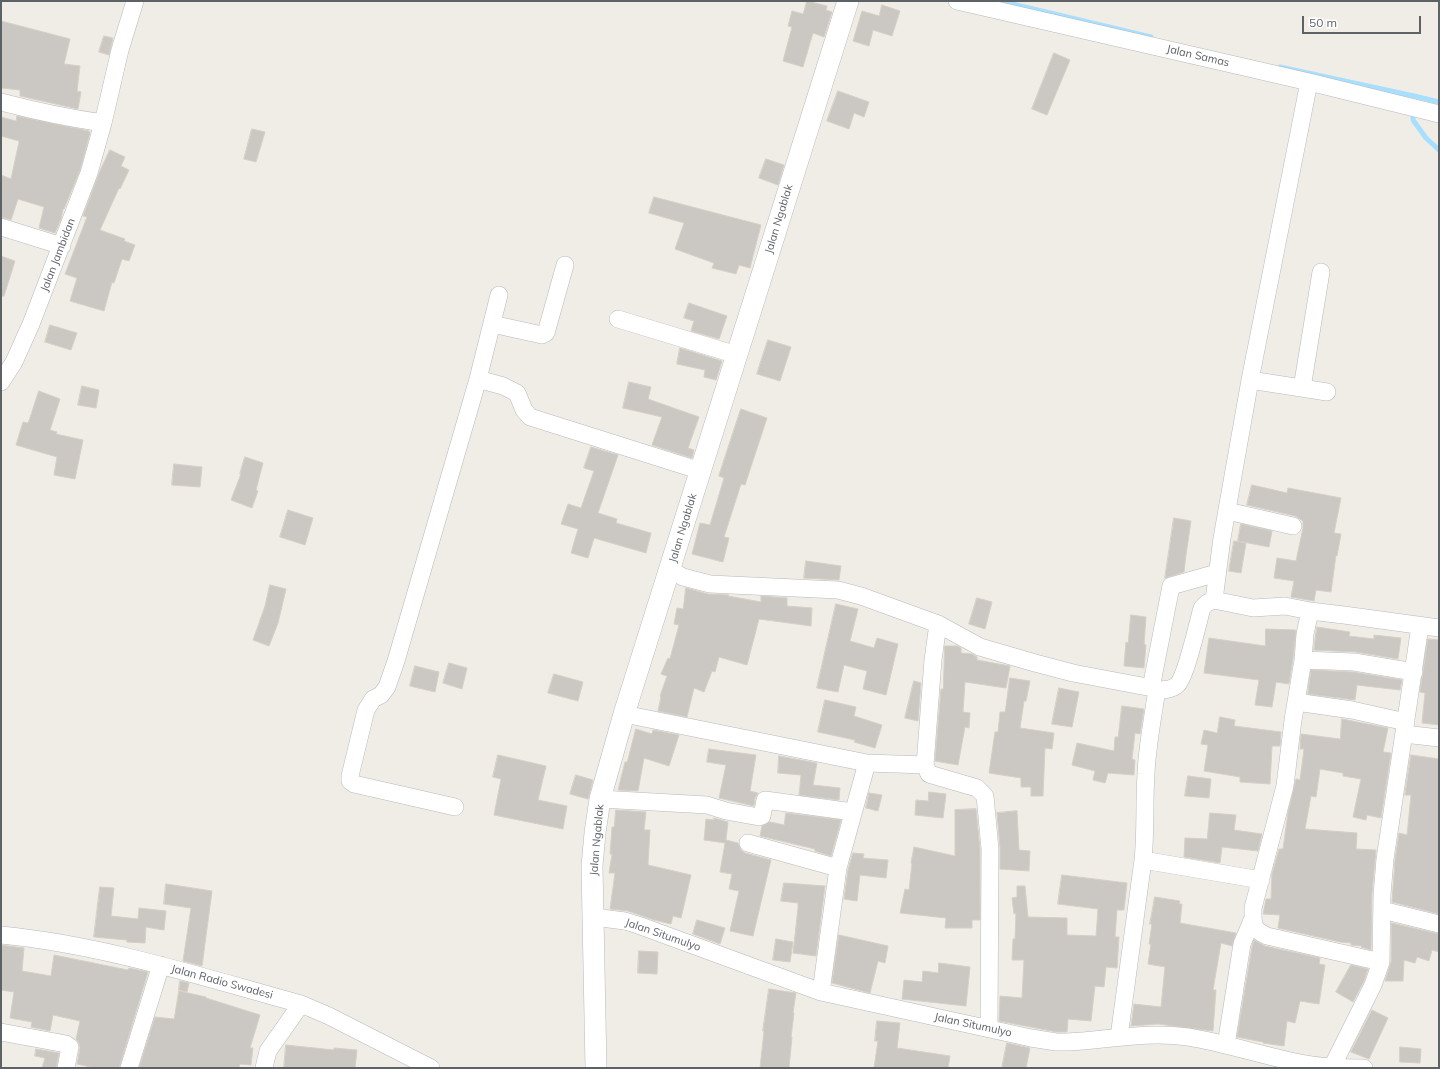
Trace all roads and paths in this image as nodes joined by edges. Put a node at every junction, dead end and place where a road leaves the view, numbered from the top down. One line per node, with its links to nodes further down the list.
1 (135, 1): 7 (street, Jalan Jambidan)
2 (848, 1): 15 (street, Jalan Ngablak)
3 (957, 1): 4 (street, Jalan Samas)
4 (1309, 82): 6 (street, Jalan Samas); 17 (street)
5 (1, 102): 7 (street)
6 (1436, 113)
7 (103, 123): 9 (street, Jalan Jambidan)
8 (1, 227): 9 (street)
9 (62, 246): 18 (street, Jalan Jambidan)
10 (565, 265): 14 (street)
11 (1321, 272): 19 (street)
12 (499, 295): 14 (street)
13 (618, 320): 15 (street)
14 (492, 324): 16 (street)
15 (737, 355): 21 (street, Jalan Ngablak)
16 (478, 379): 21 (street); 41 (street)
17 (1250, 380): 19 (street); 22 (street)
18 (1, 382)
19 (1302, 388): 20 (street)
20 (1327, 392)
21 (701, 471): 24 (street, Jalan Ngablak)
22 (1227, 511): 23 (street); 25 (street)
23 (1293, 526)
24 (670, 570): 28 (street); 35 (street, Jalan Ngablak)
25 (1217, 573): 26 (street); 33 (street)
26 (1214, 600): 27 (street); 33 (street)
27 (1310, 612): 29 (street); 31 (street)
28 (938, 624): 33 (street); 39 (street)
29 (1420, 626): 30 (street); 32 (street)
30 (1439, 628)
31 (1303, 660): 32 (street); 34 (street)
32 (1414, 672): 36 (street)
33 (1154, 688): 44 (street)
34 (1296, 702): 36 (street); 46 (street)
35 (624, 714): 38 (street); 40 (street, Jalan Ngablak)
36 (1405, 728): 37 (street); 47 (street)
37 (1439, 738)
38 (867, 763): 39 (street); 42 (street)
39 (925, 765): 56 (street)
40 (600, 799): 42 (street); 48 (street, Jalan Ngablak)
41 (455, 807)
42 (853, 812): 45 (street)
43 (748, 843): 45 (street)
44 (1143, 860): 46 (street); 58 (street)
45 (838, 868): 54 (street)
46 (1261, 880): 49 (street)
47 (1382, 910): 50 (street); 52 (street)
48 (593, 917): 54 (street, Jalan Situmulyo); 65 (street, Jalan Ngablak)
49 (1253, 918): 52 (street); 59 (street)
50 (1439, 924)
51 (1, 935): 53 (street, Jalan Radio Swadesi)
52 (1382, 962): 60 (street)
53 (161, 966): 55 (street, Jalan Radio Swadesi); 62 (street)
54 (821, 992): 56 (street, Jalan Situmulyo)
55 (302, 1004): 63 (street); 64 (street, Jalan Radio Swadesi)
56 (989, 1028): 58 (street, Jalan Situmulyo)
57 (1, 1032): 61 (street)
58 (1119, 1037): 59 (street, Jalan Situmulyo)
59 (1226, 1045): 60 (street, Jalan Situmulyo)
60 (1332, 1067): 66 (street, Jalan Situmulyo)
61 (66, 1068)
62 (129, 1068)
63 (264, 1068)
64 (431, 1068)
65 (596, 1068)
66 (1361, 1068): 67 (street, Jalan Situmulyo)
67 (1364, 1068)

